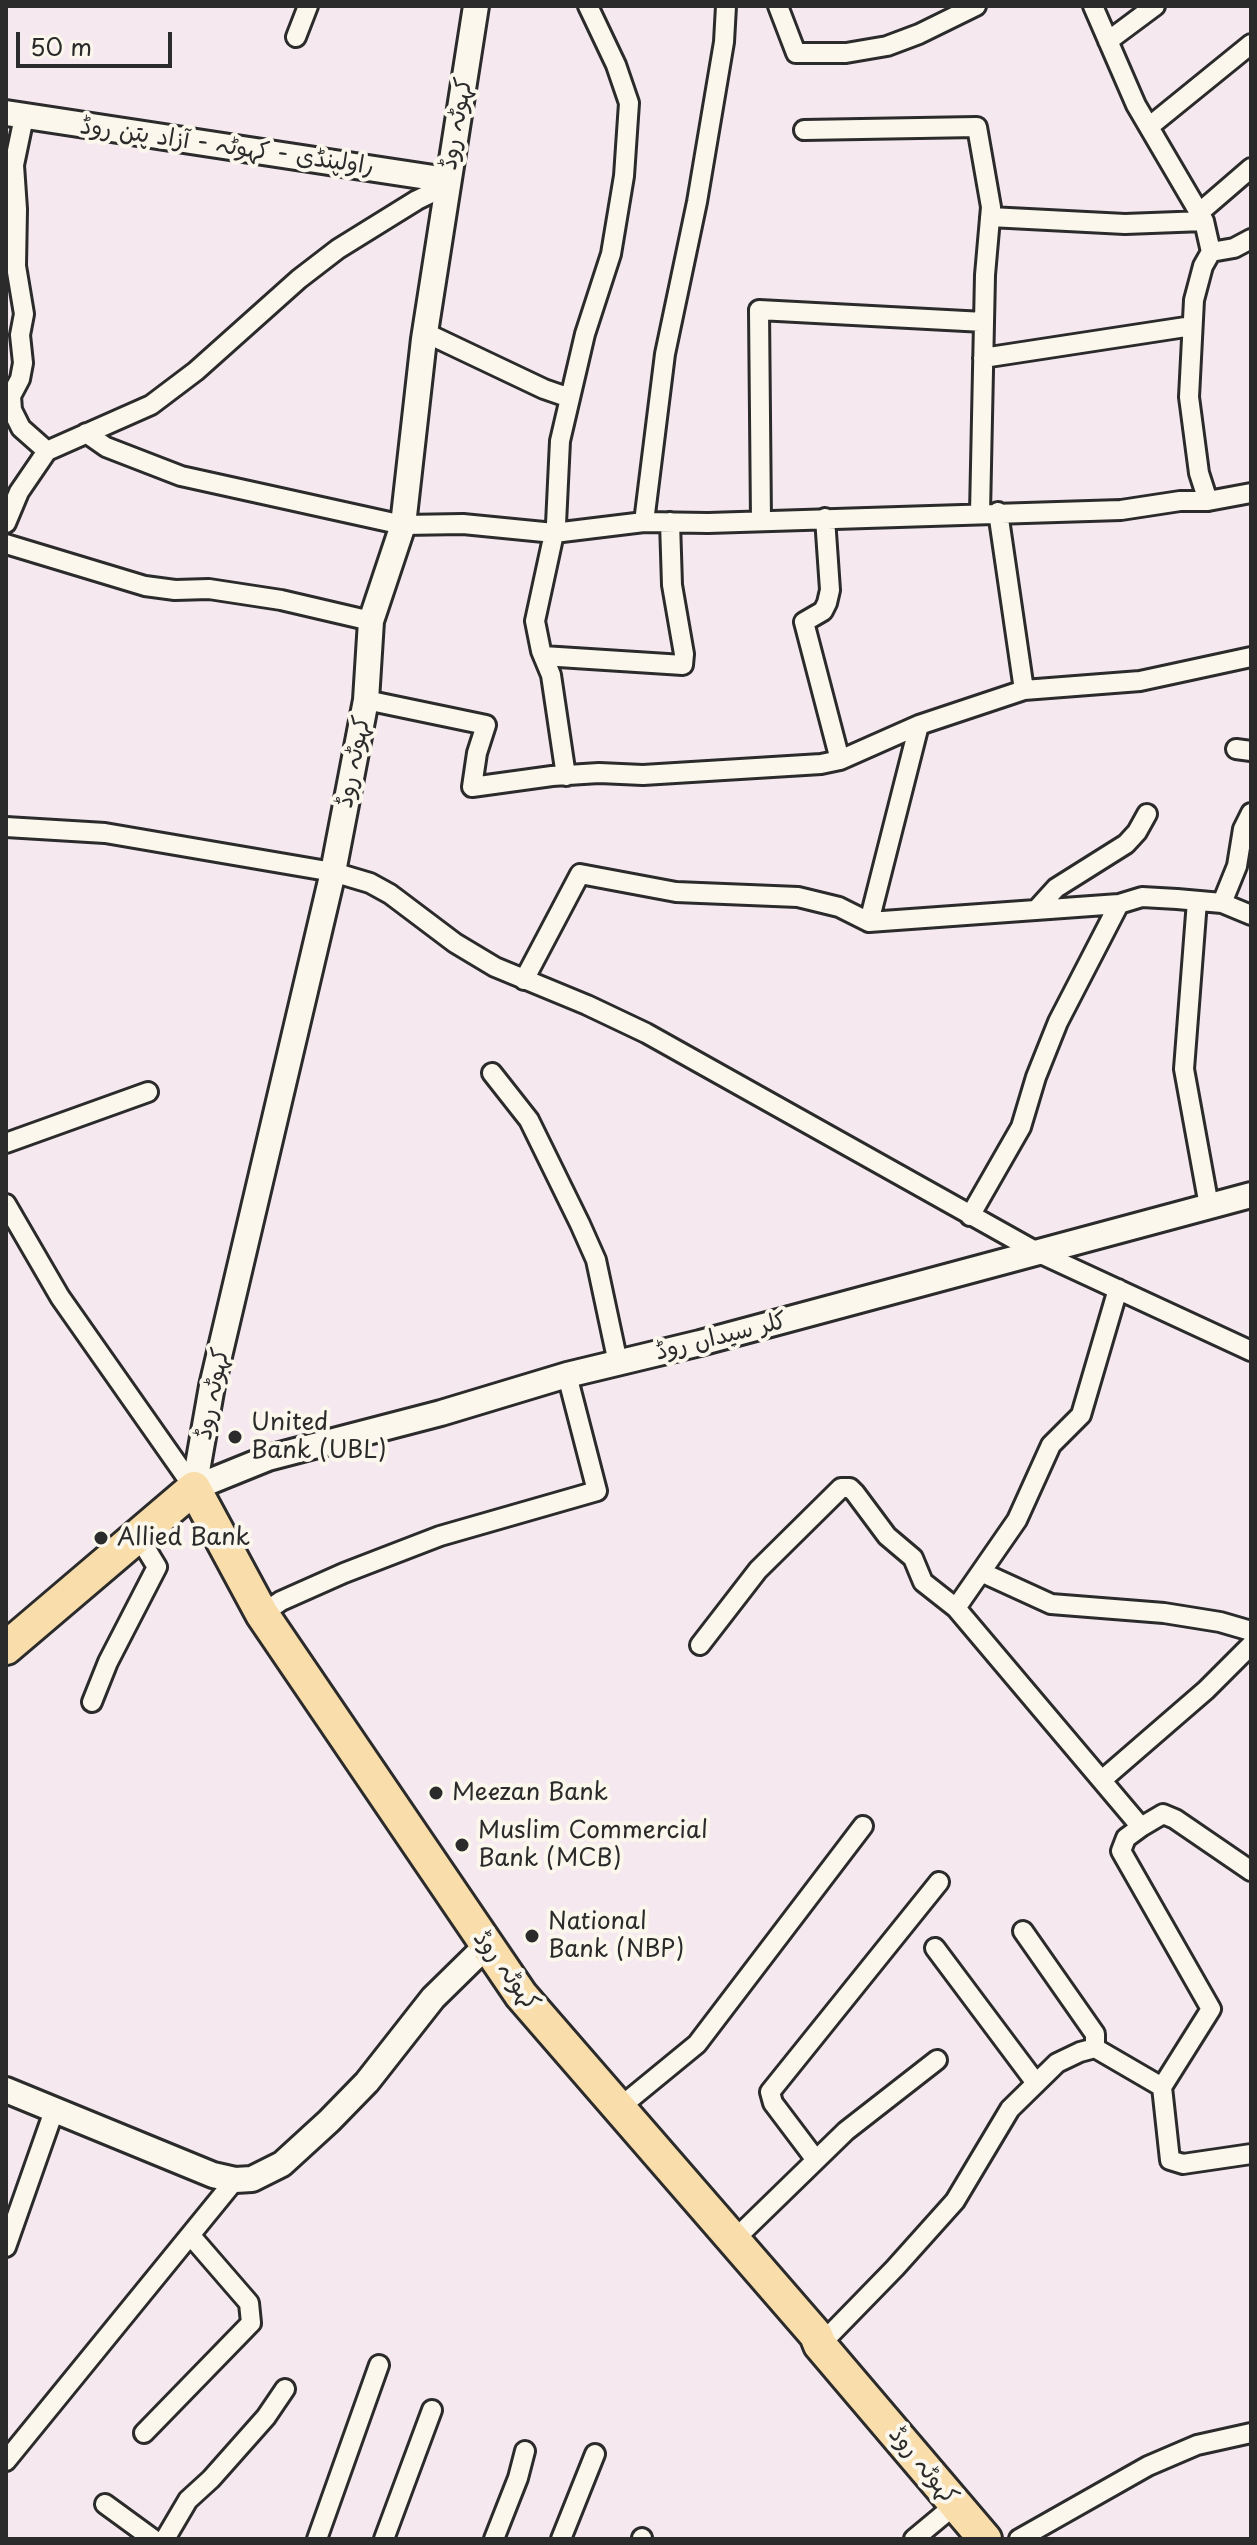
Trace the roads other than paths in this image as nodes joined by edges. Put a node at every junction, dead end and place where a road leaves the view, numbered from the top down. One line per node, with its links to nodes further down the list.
1 (308, 6): 9 (street)
2 (476, 6): 16 (main road, کہوٹہ روڈ)
3 (588, 6): 26 (street)
4 (726, 6): 34 (street)
5 (778, 6): 6 (street)
6 (976, 6)
7 (1093, 6): 10 (street)
8 (1155, 6): 10 (street)
9 (296, 37)
10 (1108, 41): 13 (street)
11 (1251, 44): 13 (street)
12 (15, 115): 16 (main road, راولپنڈی - کہوٹہ - آزاد پتن روڈ); 25 (street)
13 (1150, 126): 17 (street)
14 (804, 130): 18 (street)
15 (1251, 168): 17 (street)
16 (447, 183): 23 (main road, کہوٹہ روڈ); 27 (street)
17 (1202, 216): 18 (street); 20 (street)
18 (990, 217): 21 (street)
19 (1251, 239): 20 (street)
20 (1211, 252): 22 (street)
21 (984, 322): 24 (street); 33 (street)
22 (1192, 326): 24 (street); 30 (street)
23 (426, 333): 26 (street); 37 (main road, کہوٹہ روڈ)
24 (983, 358): 31 (street)
25 (14, 369): 28 (street)
26 (570, 398): 38 (street)
27 (86, 433): 28 (street); 37 (street)
28 (47, 451): 36 (street)
29 (1251, 493): 30 (street)
30 (1208, 501): 31 (street)
31 (989, 513): 32 (street); 43 (street)
32 (825, 518): 33 (street); 46 (street)
33 (761, 521): 35 (street)
34 (644, 522): 35 (street); 38 (street)
35 (670, 522): 41 (street)
36 (6, 523)
37 (403, 525): 38 (street); 40 (main road, کہوٹہ روڈ)
38 (554, 533): 41 (street)
39 (6, 544): 40 (street)
40 (371, 621): 44 (main road, کہوٹہ روڈ)
41 (543, 656): 47 (street)
42 (1251, 657): 43 (street)
43 (1024, 690): 45 (street)
44 (366, 700): 47 (street); 51 (main road, کہوٹہ روڈ)
45 (919, 725): 46 (street); 57 (street)
46 (840, 760): 47 (street)
47 (566, 776)
48 (1251, 813): 53 (street)
49 (1147, 814): 55 (street)
50 (6, 827): 51 (street)
51 (333, 872): 58 (street); 71 (main road, کہوٹہ روڈ)
52 (1197, 901): 53 (street); 54 (street); 64 (street)
53 (1222, 903): 56 (street)
54 (1119, 904): 55 (street); 65 (street)
55 (1036, 910): 57 (street)
56 (1251, 915)
57 (869, 922): 58 (street)
58 (524, 980): 65 (street)
59 (492, 1073): 69 (street)
60 (148, 1092): 61 (street)
61 (6, 1143)
62 (1251, 1195): 64 (main road, کلر سیداں روڈ)
63 (6, 1204): 71 (street)
64 (1209, 1206): 66 (main road, کلر سیداں روڈ)
65 (970, 1216): 66 (street)
66 (1037, 1252): 67 (street); 69 (main road, کلر سیداں روڈ)
67 (1118, 1289): 68 (street); 73 (street)
68 (1251, 1351)
69 (618, 1363): 70 (main road, کلر سیداں روڈ)
70 (567, 1375): 71 (main road, کلر سیداں روڈ); 75 (street)
71 (194, 1488): 72 (highway); 75 (highway, کہوٹہ روڈ)
72 (137, 1534): 79 (highway); 80 (street)
73 (981, 1572): 74 (street); 76 (street)
74 (956, 1608): 77 (street); 81 (street)
75 (262, 1614): 87 (highway, کہوٹہ روڈ)
76 (1251, 1631)
77 (700, 1645)
78 (1251, 1645): 81 (street)
79 (6, 1648)
80 (92, 1702)
81 (1102, 1780): 83 (street)
82 (863, 1826): 95 (street)
83 (1141, 1827): 84 (street); 92 (street)
84 (1251, 1871)
85 (939, 1882): 97 (street)
86 (1023, 1931): 89 (street)
87 (486, 1946): 95 (highway, کہوٹہ روڈ); 98 (main road)
88 (935, 1948): 91 (street)
89 (1095, 2048): 91 (street); 92 (street)
90 (937, 2060): 97 (street)
91 (1036, 2083): 102 (street)
92 (1162, 2087): 96 (street)
93 (6, 2090): 94 (main road)
94 (55, 2108): 98 (main road); 101 (street)
95 (619, 2108): 100 (highway, کہوٹہ روڈ)
96 (1251, 2154)
97 (816, 2160): 100 (street)
98 (235, 2180): 99 (street)
99 (191, 2236): 106 (street); 110 (street)
100 (734, 2240): 102 (highway, کہوٹہ روڈ)
101 (6, 2247)
102 (820, 2345): 112 (highway, کہوٹہ روڈ)
103 (379, 2365): 115 (street)
104 (285, 2389): 114 (street)
105 (432, 2410): 116 (street)
106 (144, 2433)
107 (1251, 2433): 121 (street)
108 (525, 2451): 117 (street)
109 (595, 2454): 118 (street)
110 (6, 2461)
111 (105, 2504): 113 (street)
112 (956, 2504): 119 (street); 120 (highway, کہوٹہ روڈ)
113 (152, 2539)
114 (165, 2539)
115 (317, 2539)
116 (384, 2539)
117 (494, 2539)
118 (561, 2539)
119 (914, 2539)
120 (985, 2539)
121 (1019, 2539)

